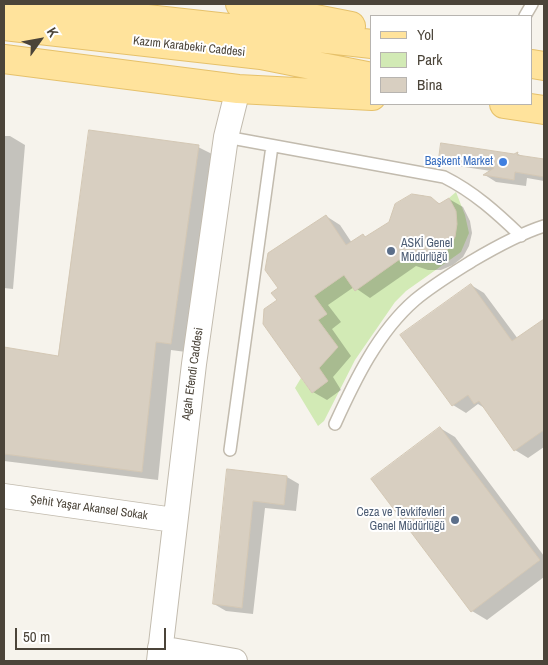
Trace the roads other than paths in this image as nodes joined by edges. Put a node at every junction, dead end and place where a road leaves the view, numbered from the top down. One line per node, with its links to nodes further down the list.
1 (13, 4): 6 (main road, Kazım Karabekir Caddesi)
2 (240, 4): 6 (main road)
3 (532, 4): 4 (lane)
4 (526, 15)
5 (4, 26): 6 (main road, Kazım Karabekir Caddesi)
6 (264, 31): 7 (main road, Kazım Karabekir Caddesi); 8 (main road, Kazım Karabekir Caddesi); 10 (main road, Kazım Karabekir Caddesi)
7 (370, 31)
8 (370, 44)
9 (4, 59): 11 (main road)
10 (370, 76)
11 (238, 89): 12 (main road); 15 (street, Agah Efendi Caddesi)
12 (370, 96)
13 (511, 105): 14 (main road)
14 (544, 110)
15 (226, 137): 16 (lane); 22 (street, Agah Efendi Caddesi)
16 (272, 146): 18 (lane); 20 (lane)
17 (544, 226): 18 (lane)
18 (521, 236): 19 (lane)
19 (335, 424)
20 (230, 450)
21 (4, 496): 22 (street, Şehit Yaşar Akansel Sokak)
22 (174, 520): 23 (street, Agah Efendi Caddesi)
23 (160, 655): 24 (street)
24 (235, 661)

